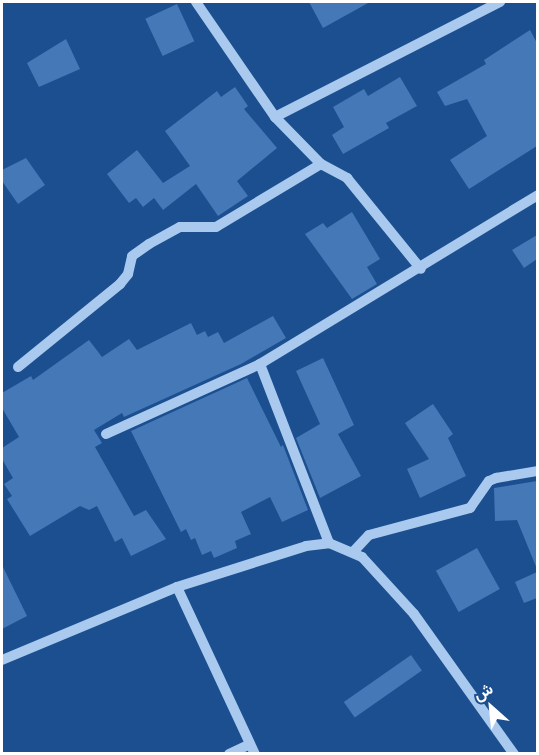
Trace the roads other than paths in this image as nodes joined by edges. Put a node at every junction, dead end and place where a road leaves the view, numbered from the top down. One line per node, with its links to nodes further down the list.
1 (196, 2): 3 (street)
2 (500, 2): 3 (street)
3 (275, 117): 4 (street)
4 (321, 164): 6 (street); 8 (street)
5 (537, 195): 6 (street)
6 (421, 269): 7 (street)
7 (260, 364): 9 (street); 11 (street)
8 (18, 367)
9 (106, 434)
10 (537, 471): 12 (street)
11 (330, 543): 12 (street); 13 (street)
12 (354, 551): 17 (street)
13 (177, 587): 14 (street); 15 (street)
14 (2, 660)
15 (252, 749): 16 (street)
16 (229, 753)
17 (514, 753)

